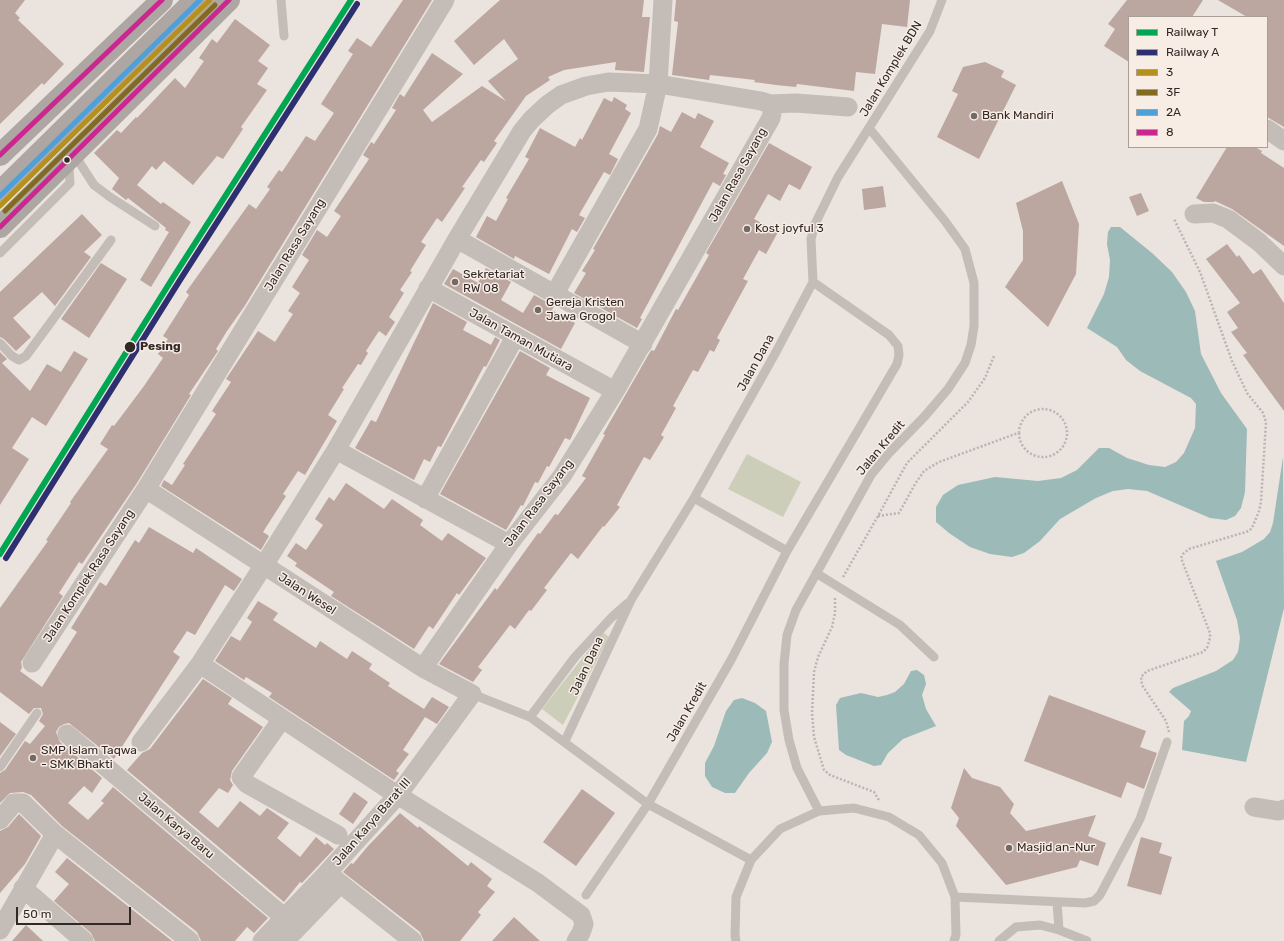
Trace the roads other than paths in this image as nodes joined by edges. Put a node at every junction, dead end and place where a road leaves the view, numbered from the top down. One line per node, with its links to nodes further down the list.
1 (162, 0): 16 (highway)
2 (195, 0): 18 (highway)
3 (210, 0): 19 (highway)
4 (229, 0): 17 (highway)
5 (281, 0): 9 (lane)
6 (445, 0): 35 (street, Jalan Rasa Sayang)
7 (663, 0): 10 (street)
8 (942, 0): 13 (lane, Jalan Komplek BDN)
9 (284, 36)
10 (658, 84): 11 (street); 23 (street); 29 (street)
11 (770, 104): 12 (street); 32 (street, Jalan Rasa Sayang)
12 (848, 107)
13 (869, 128): 27 (lane); 41 (lane, Jalan Kredit)
14 (1268, 130): 15 (street)
15 (1284, 141)
16 (2, 148)
17 (70, 158): 21 (lane); 22 (highway); 25 (lane)
18 (0, 192)
19 (0, 206)
20 (1194, 214): 26 (street)
21 (155, 226)
22 (0, 227)
23 (457, 239): 28 (street); 29 (street)
24 (111, 240): 31 (lane)
25 (0, 253)
26 (1284, 266)
27 (813, 282): 36 (lane, Jalan Dana); 39 (lane, Jalan Kredit)
28 (428, 288): 30 (street, Jalan Taman Mutiara); 34 (street)
29 (554, 295): 32 (street)
30 (515, 337): 33 (street, Jalan Taman Mutiara); 37 (street)
31 (0, 343)
32 (643, 344): 33 (street, Jalan Rasa Sayang)
33 (615, 391): 38 (street, Jalan Rasa Sayang)
34 (336, 450): 37 (street); 40 (street)
35 (146, 489): 40 (street, Jalan Wesel); 44 (street, Jalan Komplek Rasa Sayang)
36 (694, 498): 39 (lane); 42 (lane, Jalan Dana)
37 (426, 499): 38 (street)
38 (509, 544): 46 (street, Jalan Rasa Sayang)
39 (787, 551): 57 (lane, Jalan Kredit)
40 (263, 566): 45 (street); 46 (street, Jalan Wesel)
41 (816, 573): 43 (lane); 60 (lane, Jalan Kredit)
42 (631, 600): 49 (lane, Jalan Dana); 52 (lane, Jalan Dana)
43 (934, 657)
44 (32, 663)
45 (200, 664): 50 (street); 53 (street)
46 (427, 664): 47 (street, Jalan Wesel)
47 (472, 694): 49 (lane); 56 (street, Jalan Karya Barat III)
48 (37, 713): 55 (lane)
49 (530, 717): 52 (lane)
50 (282, 719): 56 (street); 63 (street)
51 (67, 734): 70 (street, Jalan Karya Baru)
52 (565, 741): 57 (lane)
53 (141, 742)
54 (1167, 742): 69 (lane)
55 (0, 767)
56 (398, 795): 65 (street, Jalan Karya Barat III); 78 (street)
57 (648, 804): 64 (lane); 67 (lane, Jalan Kredit)
58 (1254, 807): 59 (street)
59 (1284, 809)
60 (818, 811): 64 (lane); 68 (lane)
61 (0, 820): 62 (street)
62 (55, 834): 66 (street); 74 (street)
63 (338, 835)
64 (751, 860): 79 (lane)
65 (334, 879): 70 (street, Jalan Karya Barat III); 76 (street); 77 (street)
66 (23, 888): 71 (street); 73 (street)
67 (586, 895)
68 (955, 897): 69 (lane); 80 (lane)
69 (1057, 902): 72 (lane)
70 (285, 918): 75 (street, Jalan Karya Barat III)
71 (0, 930)
72 (1059, 930): 81 (lane); 82 (lane)
73 (84, 941)
74 (190, 941)
75 (262, 941)
76 (285, 941)
77 (413, 941)
78 (576, 941)
79 (736, 941)
80 (954, 941)
81 (999, 941)
82 (1088, 941)

